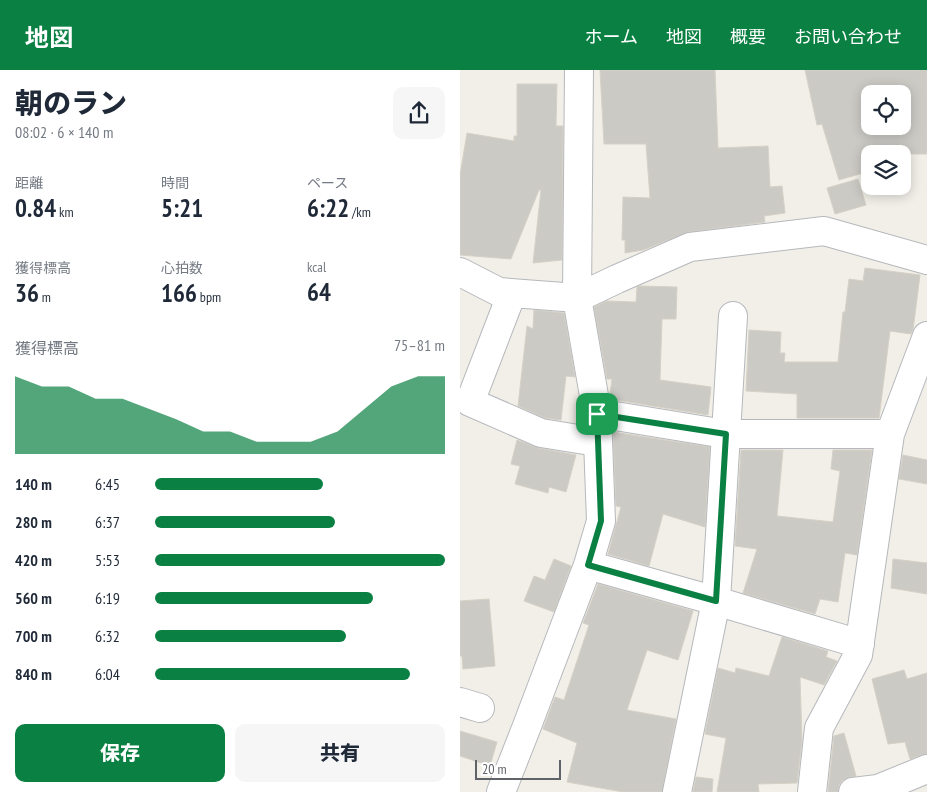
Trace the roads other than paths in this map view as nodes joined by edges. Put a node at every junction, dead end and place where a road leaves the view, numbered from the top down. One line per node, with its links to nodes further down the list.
1 (579, 70): 5 (street)
2 (927, 260): 5 (street)
3 (460, 272): 4 (street)
4 (512, 293): 5 (street); 11 (street)
5 (577, 298): 8 (street)
6 (733, 316): 9 (street)
7 (927, 336): 10 (street)
8 (597, 414): 9 (street); 11 (street)
9 (726, 434): 10 (street); 13 (street)
10 (890, 434): 14 (street)
11 (597, 442): 12 (street)
12 (588, 565): 13 (street); 16 (street)
13 (716, 601): 14 (street); 17 (street)
14 (860, 644): 18 (street)
15 (927, 769): 19 (street)
16 (501, 792)
17 (677, 792)
18 (812, 792)
19 (853, 792)

